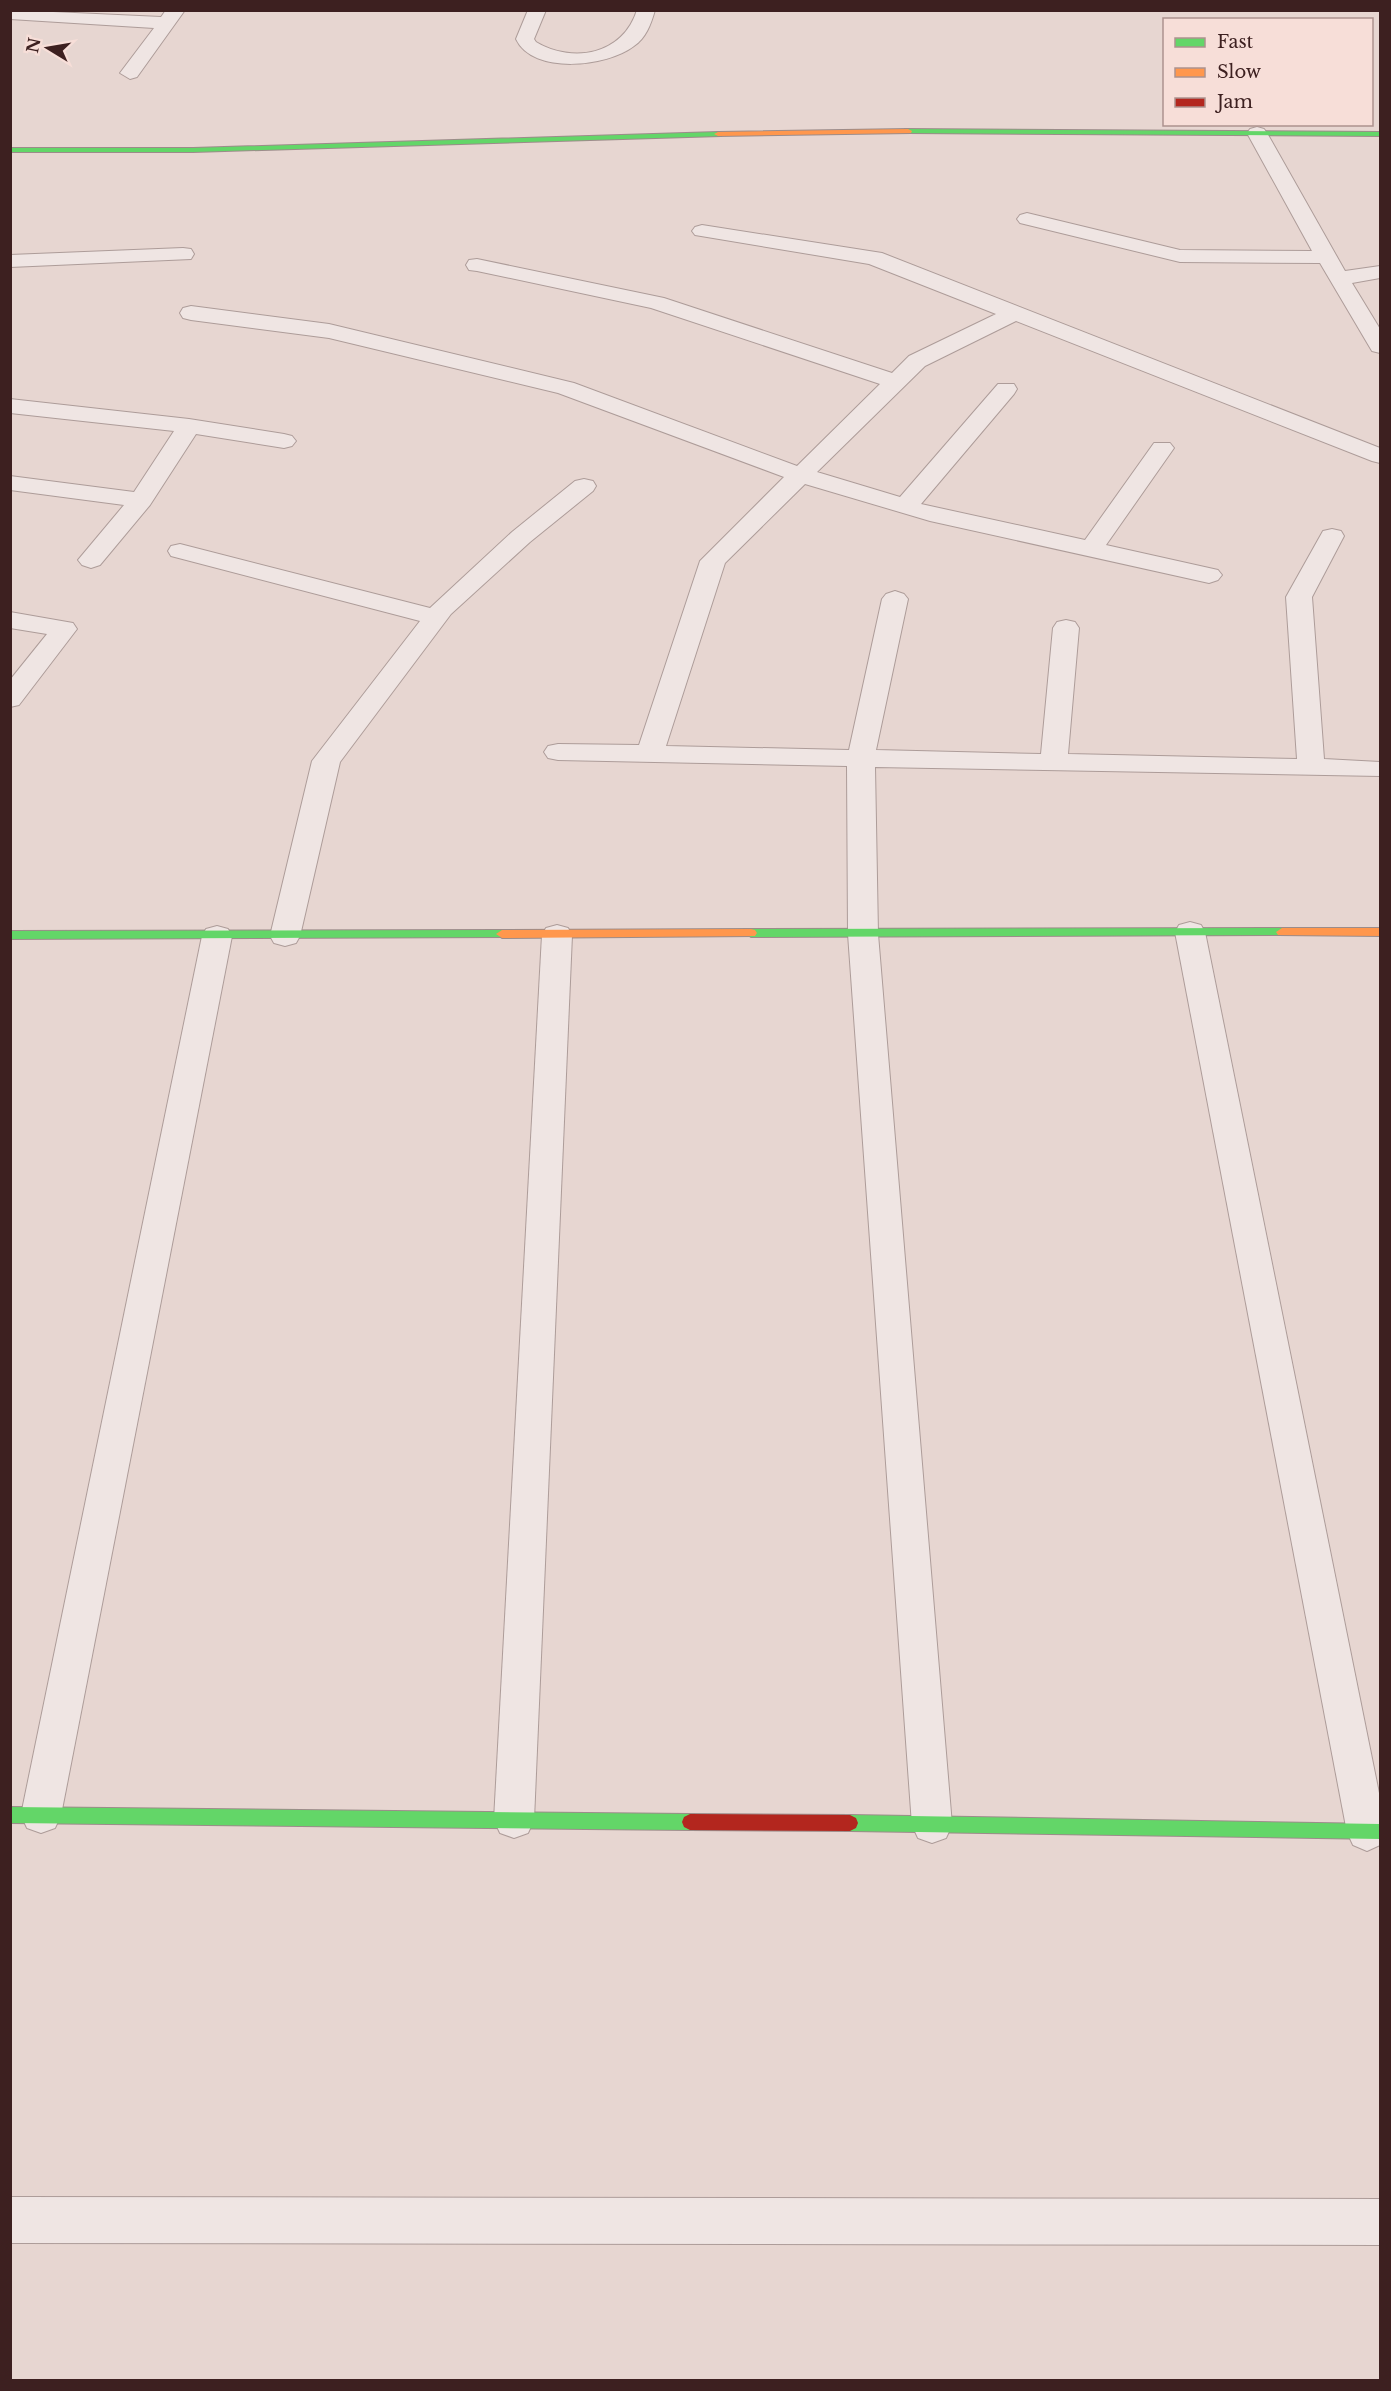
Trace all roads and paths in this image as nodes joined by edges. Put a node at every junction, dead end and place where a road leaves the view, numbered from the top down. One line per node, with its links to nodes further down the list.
1 (537, 10): 2 (street)
2 (646, 10)
3 (10, 13): 4 (street)
4 (171, 17): 5 (street)
5 (130, 73)
6 (1257, 133): 7 (street); 8 (street); 12 (street)
7 (1380, 134)
8 (10, 150)
9 (1027, 219): 12 (street)
10 (702, 231): 18 (street)
11 (183, 254): 13 (street)
12 (1328, 257): 16 (street)
13 (10, 261)
14 (477, 265): 20 (street)
15 (1380, 272): 16 (street)
16 (1339, 279): 19 (street)
17 (191, 313): 27 (street)
18 (1016, 313): 20 (street); 26 (street)
19 (1380, 346)
20 (896, 382): 27 (street)
21 (1006, 389): 31 (street)
22 (10, 406): 23 (street)
23 (189, 426): 24 (street); 30 (street)
24 (284, 441)
25 (1162, 448): 33 (street)
26 (1380, 456)
27 (801, 476): 31 (street); 43 (street)
28 (10, 483): 30 (street)
29 (584, 486): 38 (street)
30 (141, 500): 35 (street)
31 (905, 507): 33 (street)
32 (1332, 536): 46 (street)
33 (1091, 549): 36 (street)
34 (180, 550): 38 (street)
35 (91, 560)
36 (1209, 575)
37 (896, 599): 44 (street)
38 (435, 617): 54 (street)
39 (10, 620): 41 (street)
40 (1066, 628): 45 (street)
41 (10, 699)
42 (558, 752): 43 (street)
43 (650, 754): 44 (street)
44 (861, 758): 45 (street); 50 (street)
45 (1054, 762): 46 (street)
46 (1311, 767): 47 (street)
47 (1375, 769)
48 (1190, 932): 49 (street); 50 (street); 58 (street)
49 (1380, 932)
50 (863, 933): 52 (street); 57 (street)
51 (10, 935): 53 (street)
52 (557, 935): 54 (street); 56 (street)
53 (216, 936): 54 (street); 55 (street)
54 (285, 936)
55 (26, 1815): 56 (street)
56 (514, 1820): 57 (street)
57 (932, 1825): 58 (street)
58 (1373, 1832)
59 (10, 2220): 60 (street)
60 (1380, 2222)

